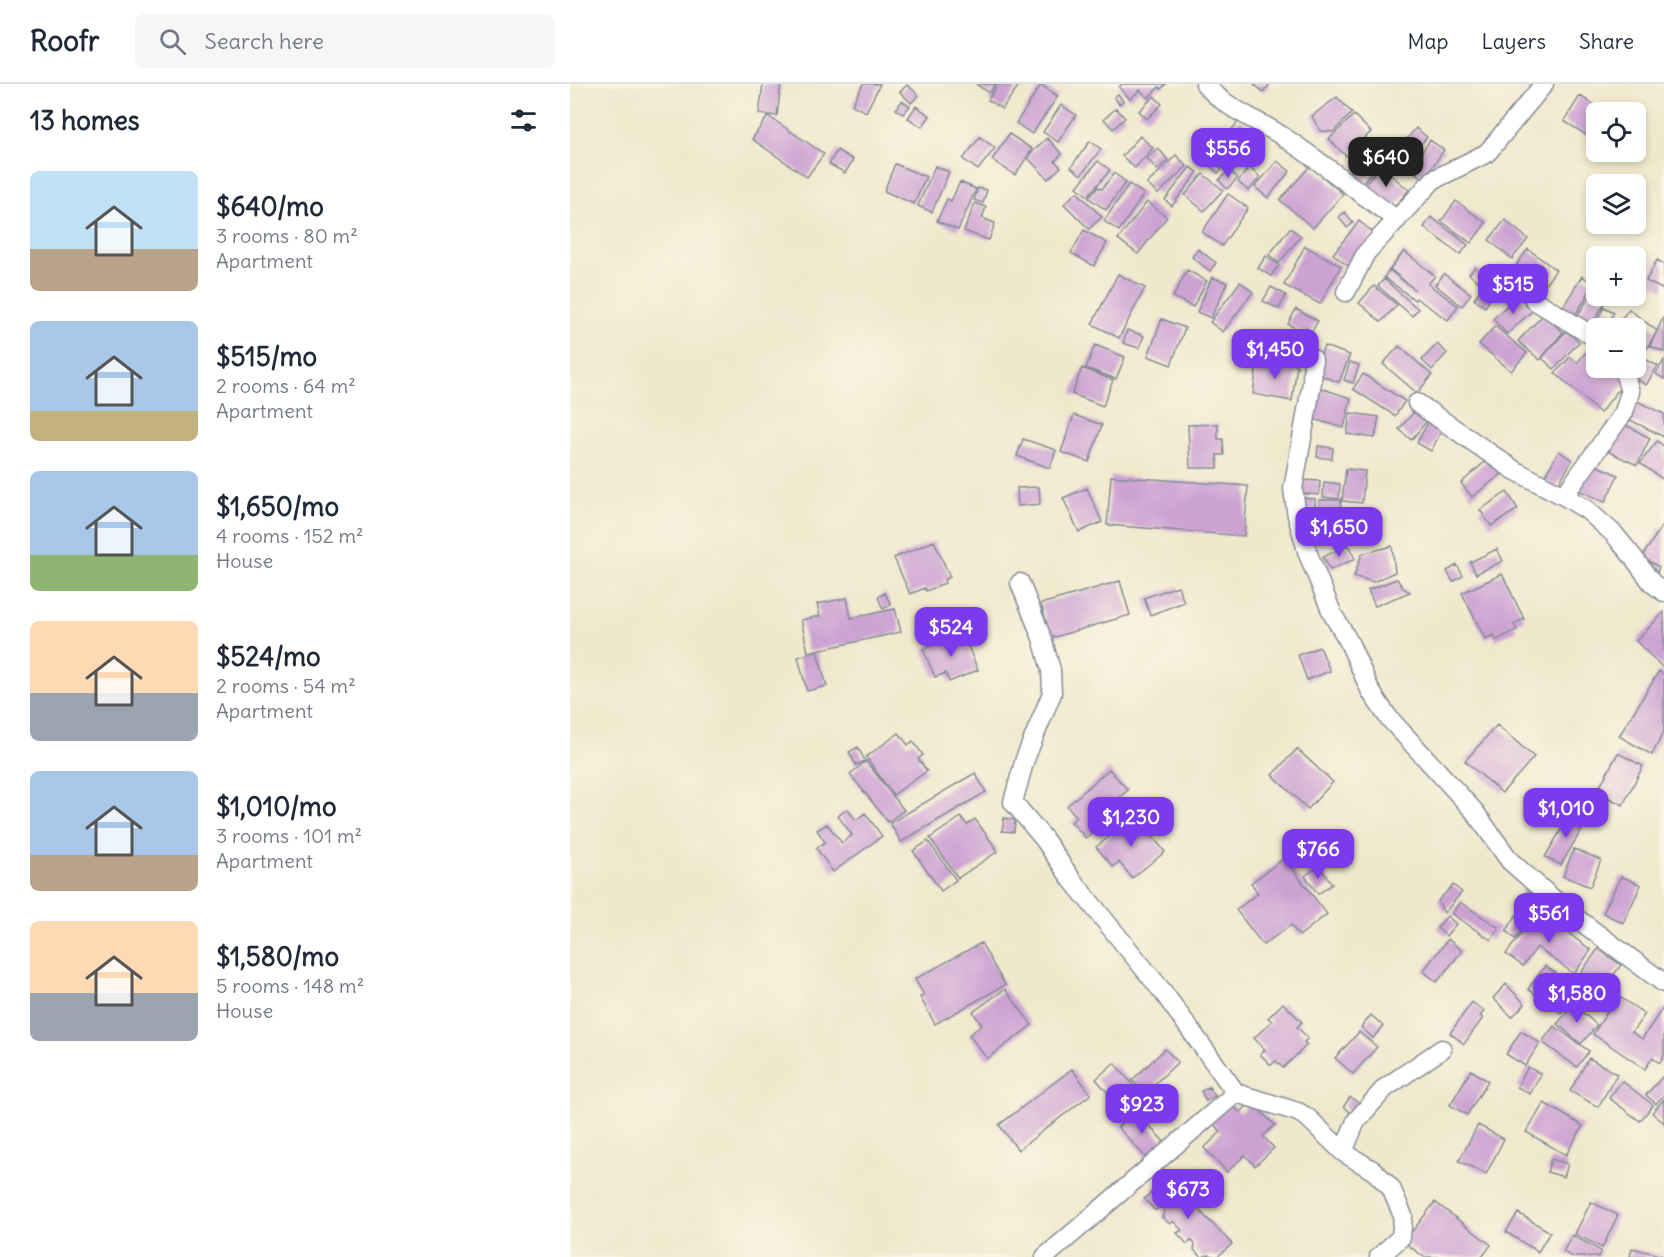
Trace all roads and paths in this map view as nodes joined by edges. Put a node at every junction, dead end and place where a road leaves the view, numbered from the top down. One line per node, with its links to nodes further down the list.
1 (1205, 84): 3 (street)
2 (1544, 84): 3 (street)
3 (1397, 220): 4 (street)
4 (1346, 292)
5 (1534, 300): 6 (street)
6 (1586, 332)
7 (1313, 359): 13 (street)
8 (1626, 378): 10 (street)
9 (1417, 403): 10 (street)
10 (1564, 496): 12 (street)
11 (1020, 584): 15 (street)
12 (1664, 592)
13 (1664, 983)
14 (1442, 1049): 16 (street)
15 (1236, 1093): 16 (street); 17 (street)
16 (1343, 1152): 18 (street)
17 (1045, 1257)
18 (1379, 1257)

